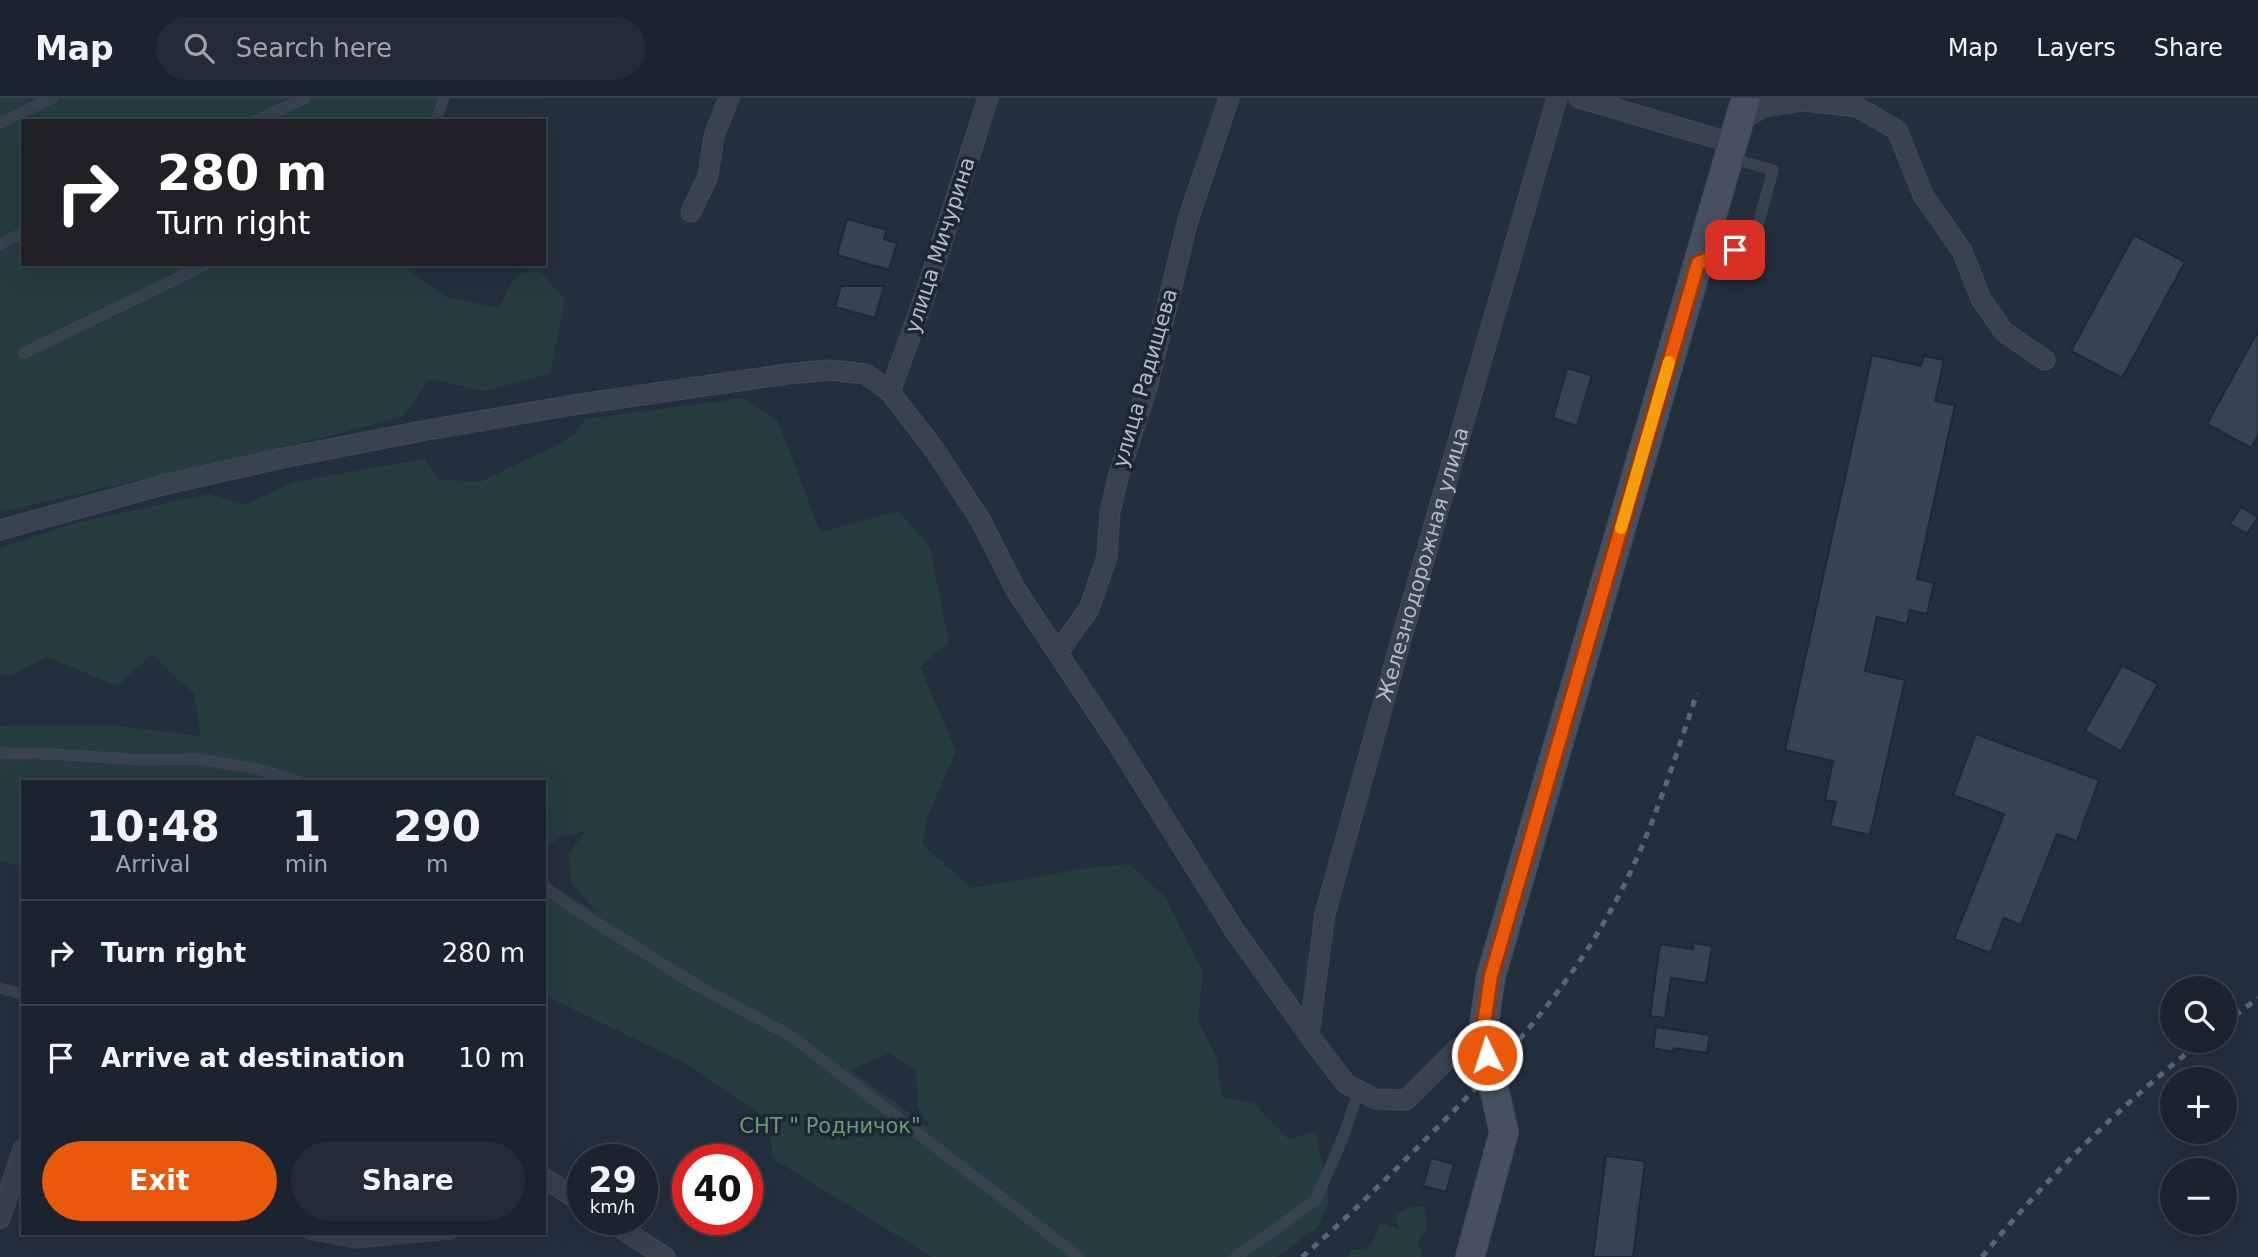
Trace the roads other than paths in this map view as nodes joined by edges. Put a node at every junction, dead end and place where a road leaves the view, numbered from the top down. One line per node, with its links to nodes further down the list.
1 (52, 98): 11 (lane)
2 (305, 98): 9 (lane)
3 (444, 98): 10 (lane)
4 (729, 98): 13 (street)
5 (988, 98): 20 (street, улица Мичурина)
6 (1229, 98): 22 (street, улица Радищева)
7 (1557, 98): 28 (street, Железнодорожная улица)
8 (1579, 98): 12 (street)
9 (260, 119)
10 (437, 119)
11 (0, 123)
12 (1736, 130): 16 (street); 16 (lane); 19 (street)
13 (691, 212)
14 (21, 234): 15 (lane)
15 (0, 244)
16 (1698, 263): 29 (street)
17 (203, 266): 18 (lane)
18 (24, 352)
19 (2045, 360)
20 (890, 392): 21 (street); 22 (street)
21 (0, 530)
22 (1058, 652): 28 (street)
23 (0, 753): 24 (lane)
24 (293, 780)
25 (546, 888): 39 (lane)
26 (0, 988): 27 (lane)
27 (21, 993)
28 (1309, 1035): 30 (street)
29 (1482, 1037): 30 (street); 41 (street)
30 (1359, 1091): 40 (lane)
31 (21, 1155): 34 (street)
32 (546, 1179): 33 (street)
33 (567, 1193)
34 (0, 1219)
35 (313, 1235): 36 (lane)
36 (441, 1235)
37 (631, 1235): 38 (street)
38 (665, 1257)
39 (1079, 1257)
40 (1236, 1257)
41 (1471, 1257)

